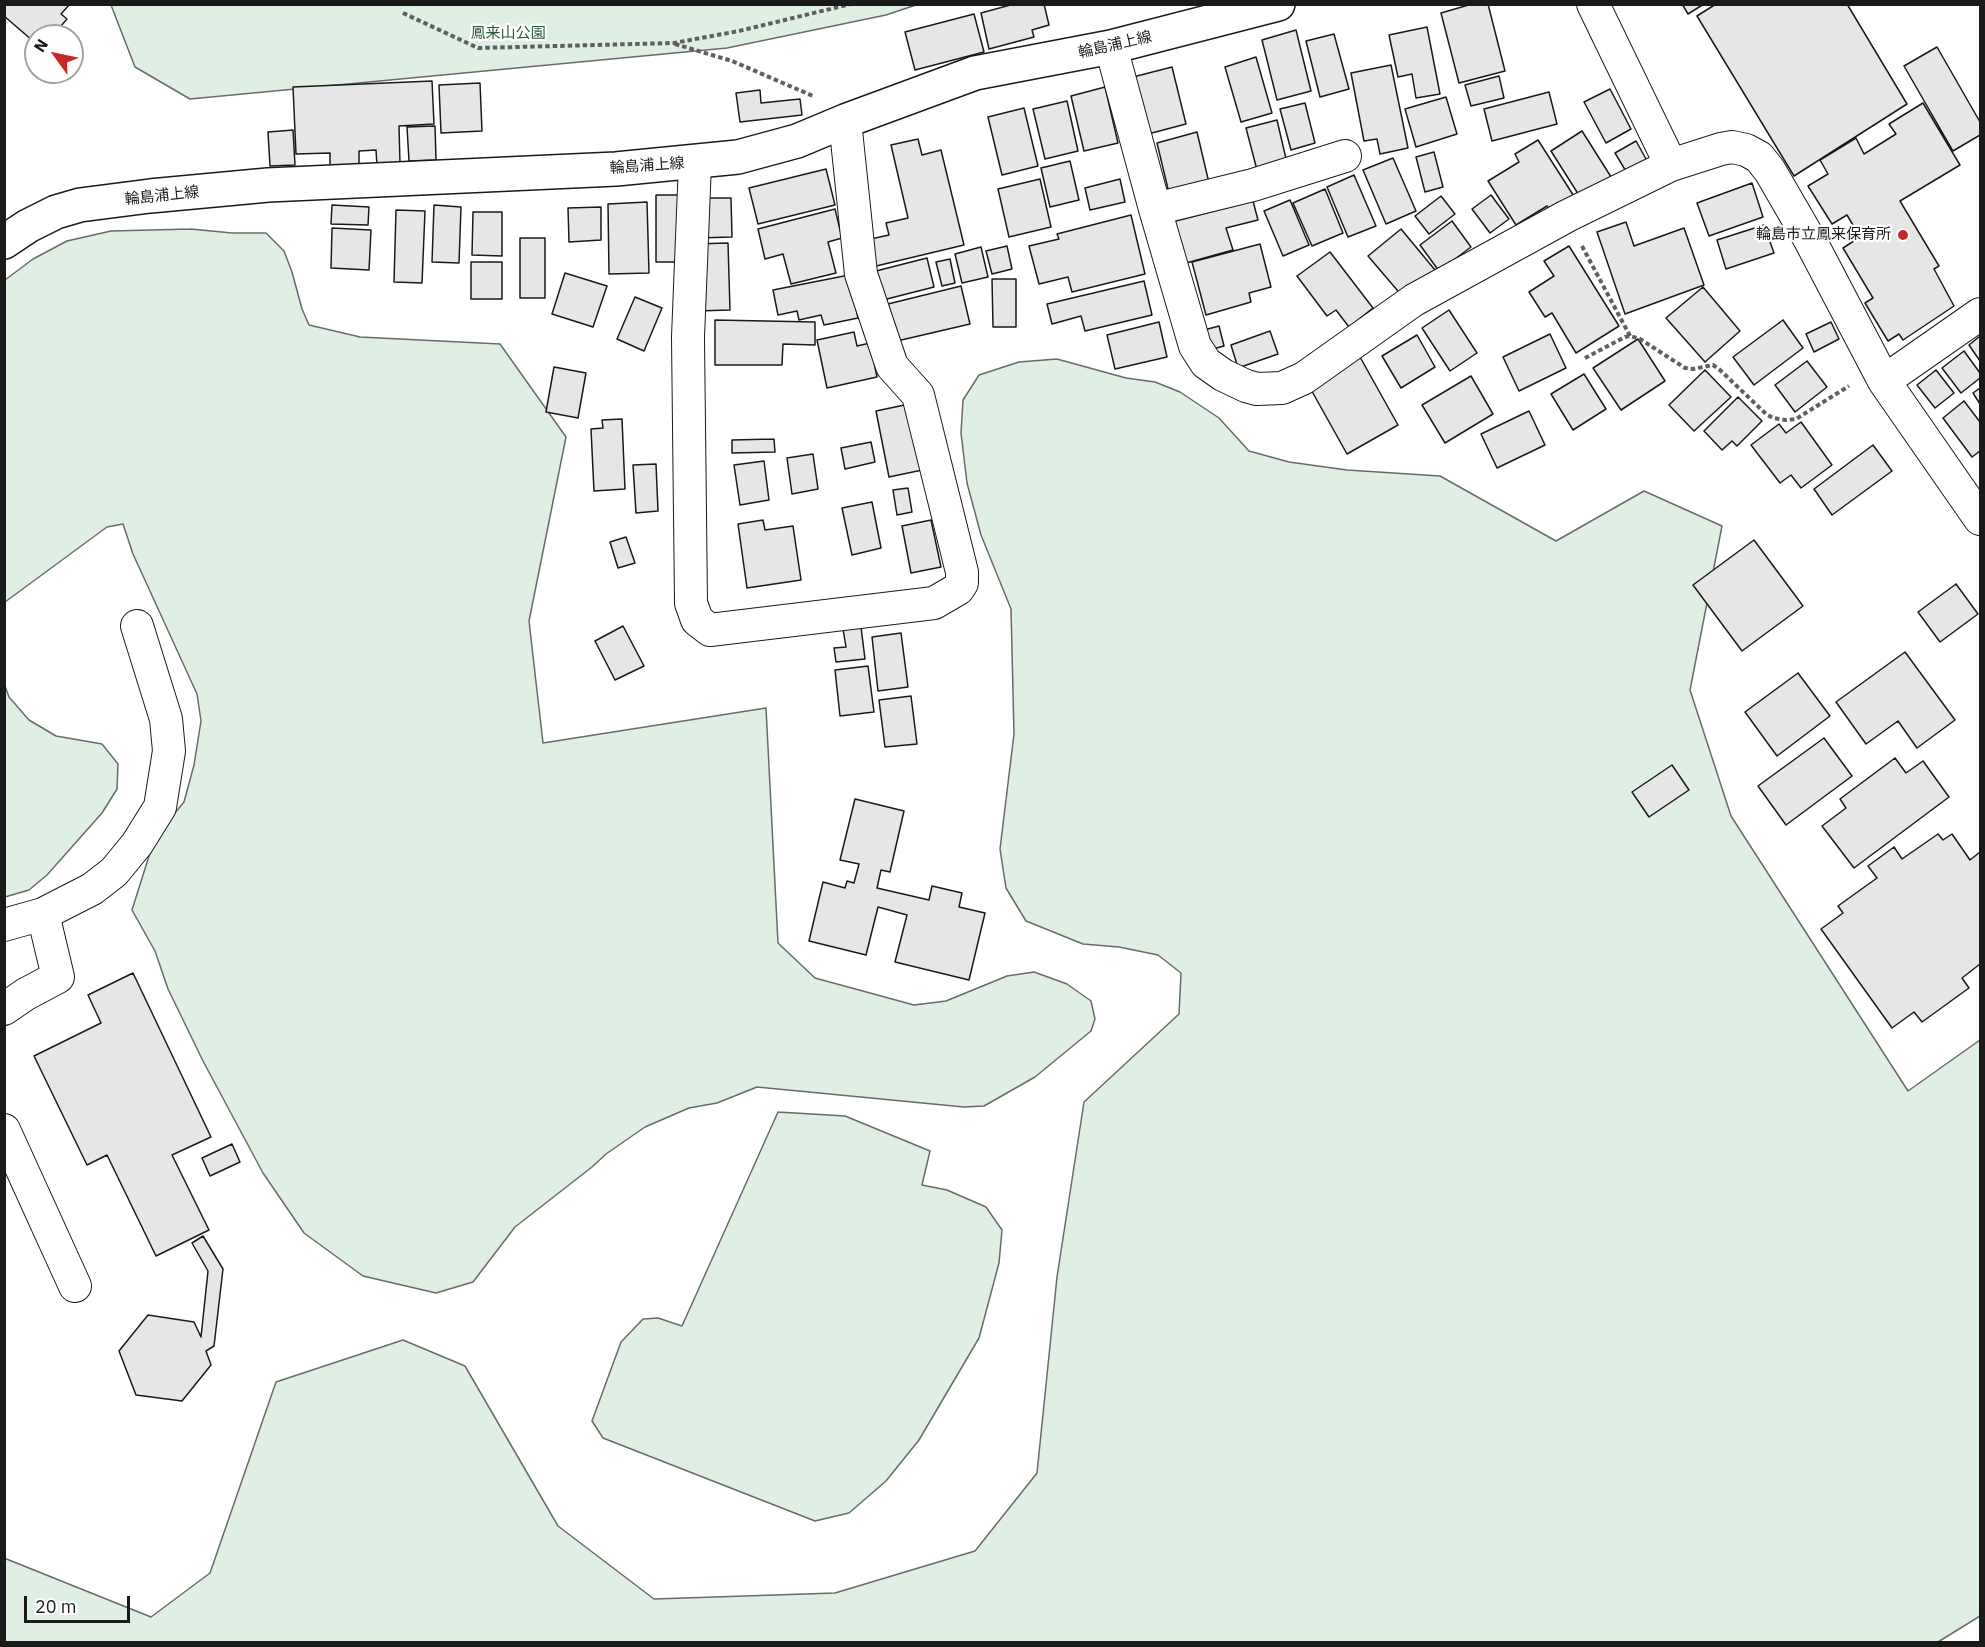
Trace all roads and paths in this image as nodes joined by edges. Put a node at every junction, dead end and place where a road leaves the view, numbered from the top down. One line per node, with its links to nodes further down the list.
1 (851, 4): 5 (path)
2 (1278, 4): 6 (main road, 輪島浦上線)
3 (1593, 4): 10 (street)
4 (403, 13): 5 (path)
5 (674, 44): 7 (path)
6 (1111, 47): 7 (main road, 輪島浦上線); 11 (street)
7 (844, 121): 9 (main road, 輪島浦上線); 9 (street)
8 (1345, 156): 11 (street)
9 (695, 163): 13 (main road, 輪島浦上線)
10 (1671, 165): 12 (street); 17 (street)
11 (1155, 209): 12 (street)
12 (1566, 216): 15 (path)
13 (4, 242)
14 (1980, 314): 17 (street)
15 (1629, 336): 16 (path); 17 (path)
16 (1585, 358)
17 (1880, 375): 18 (street)
18 (1975, 501)
19 (137, 626): 20 (street)
20 (43, 914): 21 (street); 22 (street)
21 (4, 925)
22 (4, 1009)
23 (4, 1130): 24 (street)
24 (75, 1286)

